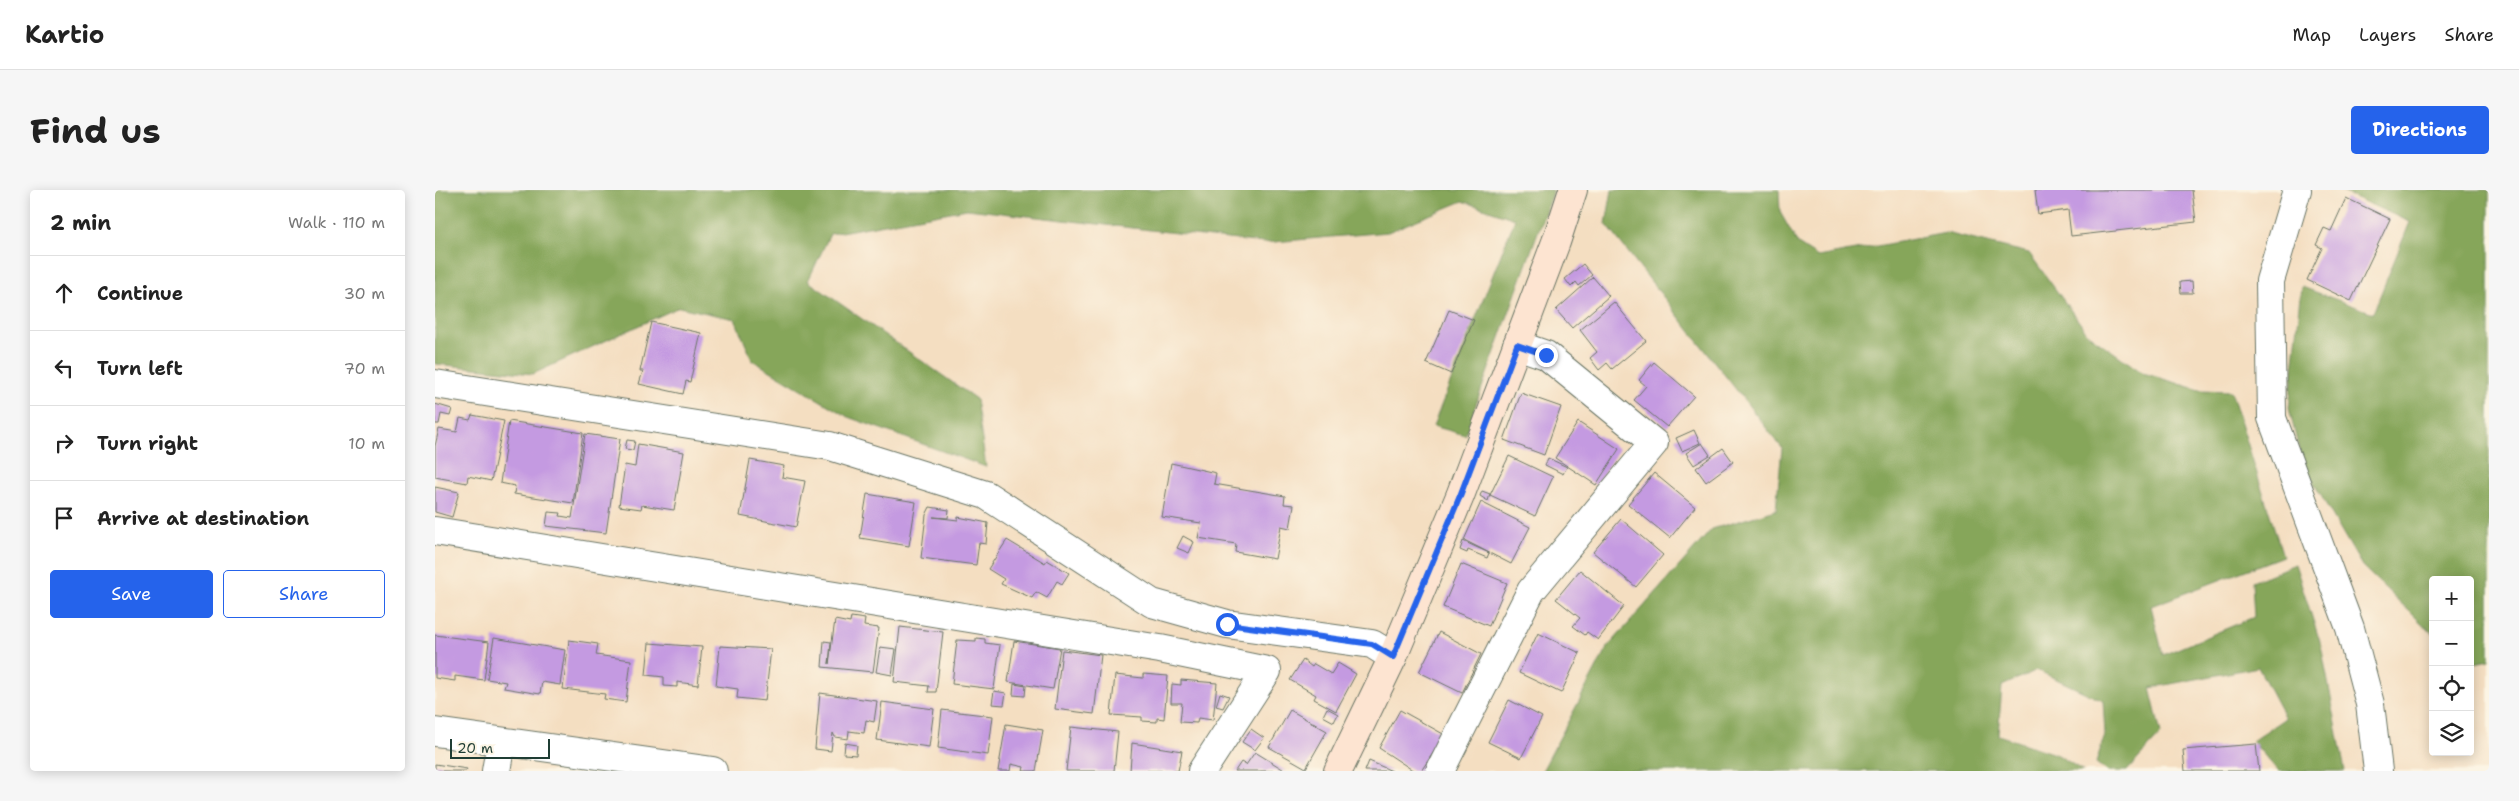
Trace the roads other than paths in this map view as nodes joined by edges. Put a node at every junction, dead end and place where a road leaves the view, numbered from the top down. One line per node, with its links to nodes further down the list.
1 (1573, 190): 3 (street)
2 (2297, 190): 14 (street)
3 (1517, 345): 6 (street); 13 (street)
4 (435, 384): 6 (street)
5 (435, 531): 11 (street)
6 (1393, 657): 12 (street)
7 (435, 732): 8 (street)
8 (501, 742): 9 (street); 10 (street)
9 (496, 771)
10 (713, 771)
11 (1202, 771)
12 (1338, 771)
13 (1440, 771)
14 (2378, 771)

